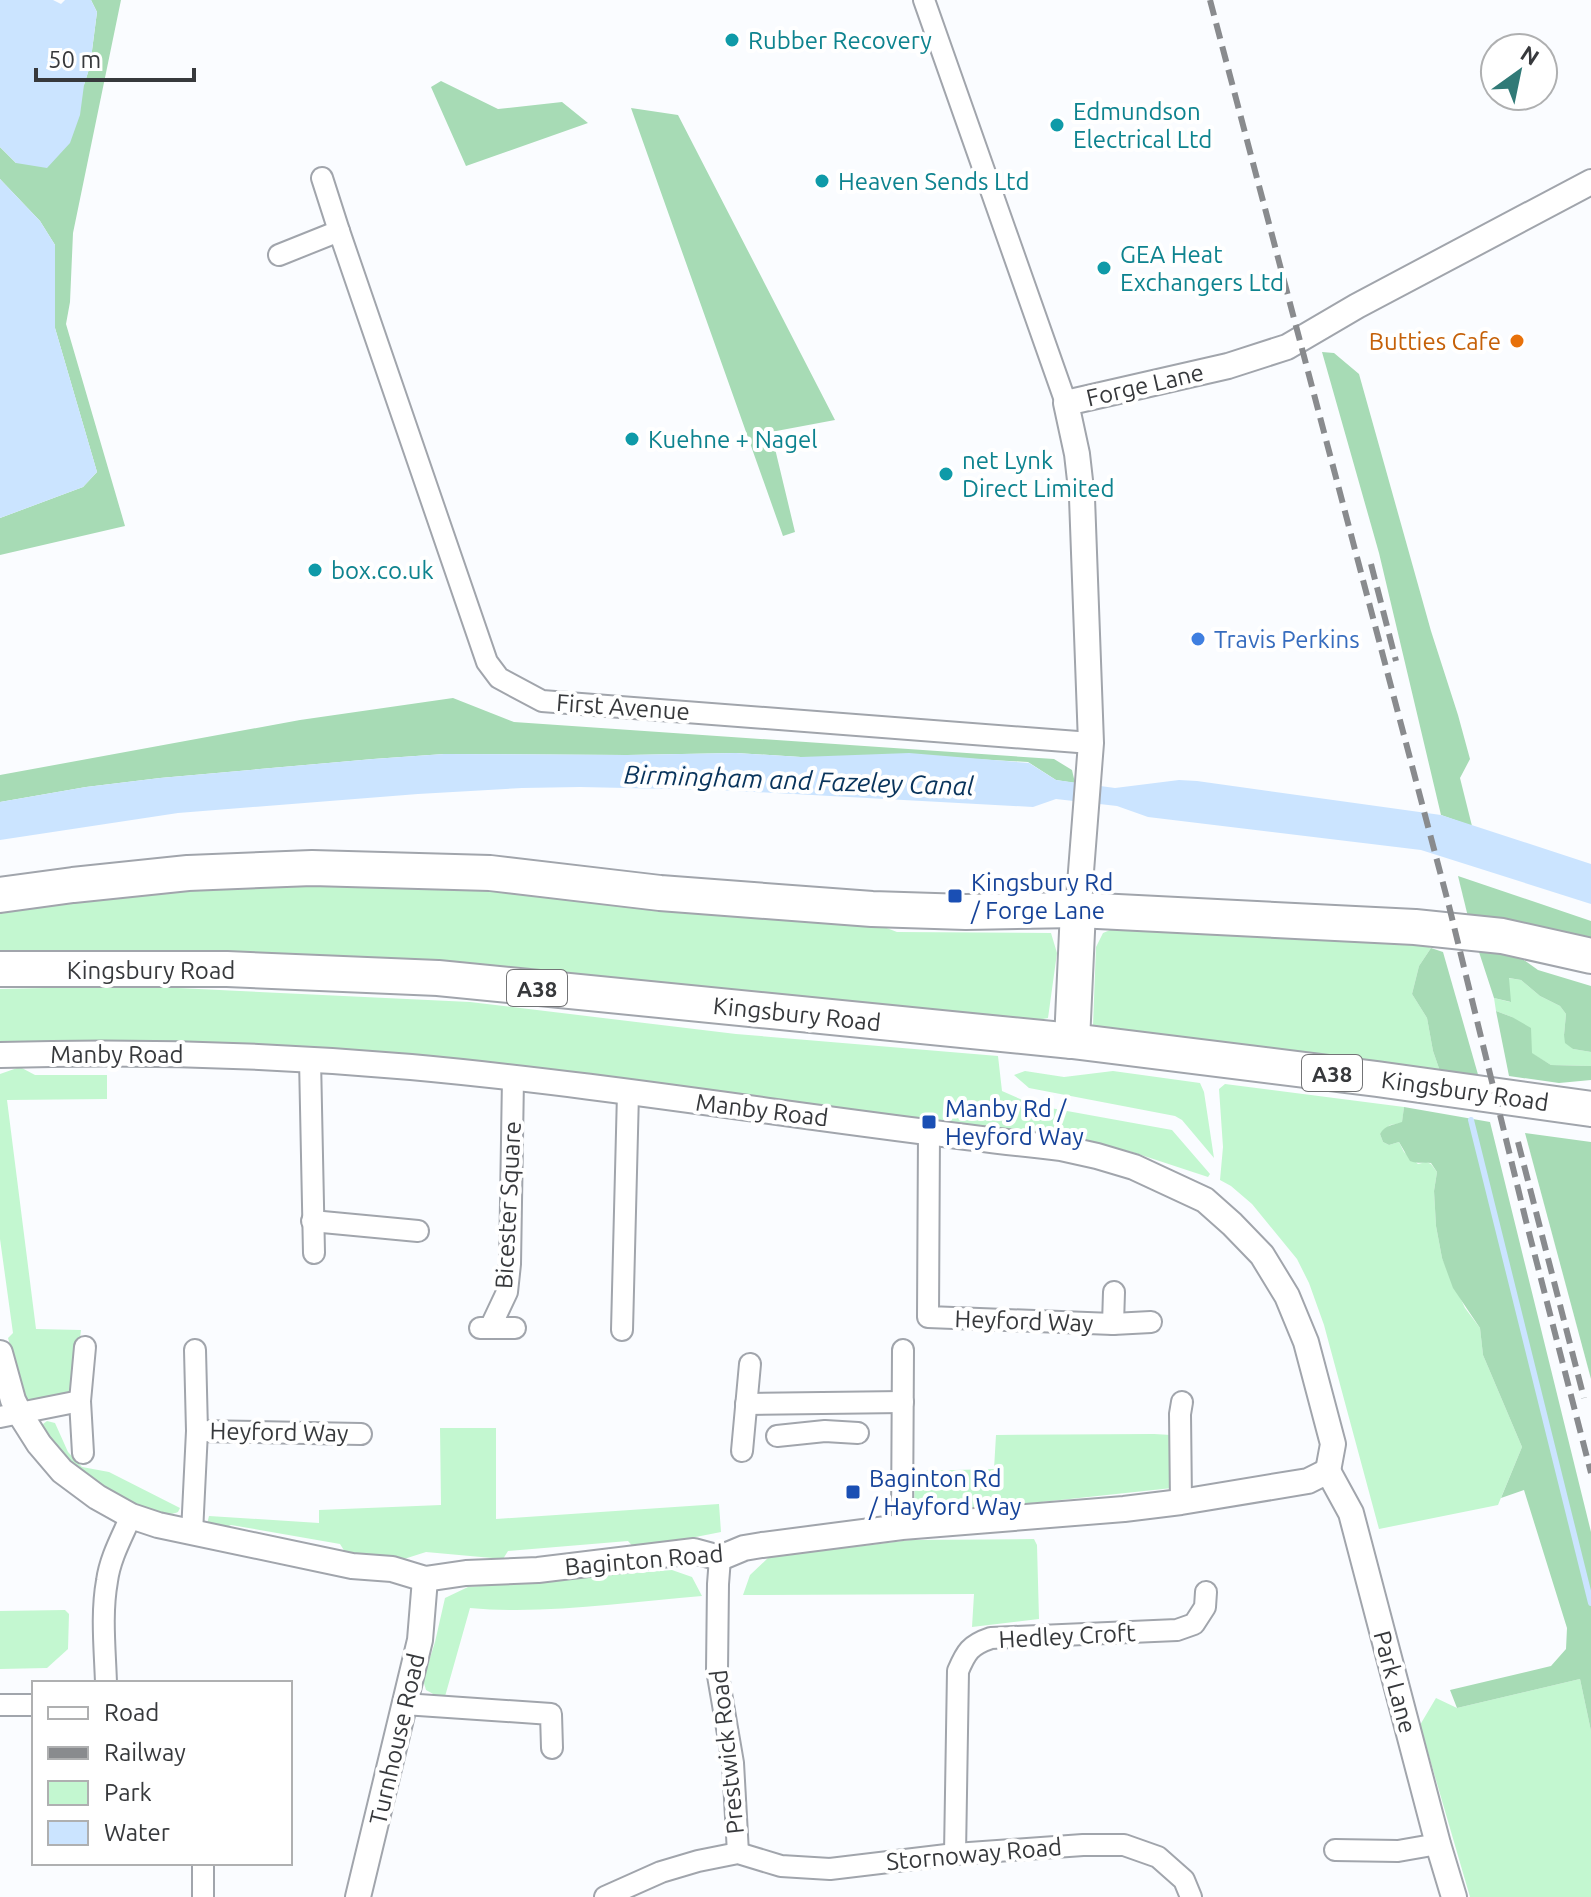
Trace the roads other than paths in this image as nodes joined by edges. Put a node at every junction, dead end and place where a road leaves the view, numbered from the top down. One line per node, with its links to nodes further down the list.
1 (924, 0): 6 (street)
2 (322, 178): 4 (street, First Avenue)
3 (1591, 182): 6 (street, Forge Lane)
4 (339, 231): 5 (street); 7 (street, First Avenue)
5 (279, 255)
6 (1066, 403): 7 (street, Forge Lane)
7 (1090, 752): 9 (street, Forge Lane)
8 (0, 895): 9 (highway)
9 (1078, 910): 10 (highway); 12 (highway)
10 (1591, 956)
11 (0, 969): 12 (highway, Kingsbury Road / A38)
12 (1072, 1041): 17 (highway, Kingsbury Road / A38)
13 (0, 1055): 14 (street, Manby Road)
14 (310, 1059): 15 (street, Manby Road); 19 (street)
15 (513, 1078): 16 (street, Manby Road); 25 (street, Bicester Square)
16 (628, 1093): 18 (street, Manby Road); 26 (street)
17 (1591, 1109)
18 (929, 1132): 24 (street, Heyford Way); 45 (street, Manby Road)
19 (312, 1221): 20 (street); 21 (street)
20 (418, 1231)
21 (314, 1253)
22 (1114, 1292): 24 (street, Heyford Way)
23 (1151, 1322): 24 (street, Heyford Way)
24 (1113, 1324)
25 (515, 1328)
26 (622, 1330)
27 (85, 1347): 32 (street)
28 (195, 1350): 38 (street, Heyford Way)
29 (903, 1350): 33 (street)
30 (0, 1353): 37 (street, Baginton Road)
31 (750, 1364): 36 (street)
32 (80, 1401): 37 (street); 44 (street)
33 (903, 1402): 35 (street); 48 (street)
34 (1182, 1402): 46 (street)
35 (820, 1403): 36 (street); 39 (street)
36 (746, 1404): 43 (street)
37 (10, 1416): 47 (street, Baginton Road)
38 (197, 1431): 41 (street, Heyford Way); 49 (street, Heyford Way)
39 (825, 1431): 40 (street); 42 (street)
40 (858, 1433)
41 (361, 1434)
42 (777, 1436)
43 (742, 1451)
44 (83, 1453)
45 (1328, 1471): 46 (street, Baginton Road); 58 (street, Park Lane)
46 (1181, 1502): 48 (street, Baginton Road)
47 (131, 1516): 49 (street, Baginton Road); 53 (street)
48 (902, 1527): 50 (street, Baginton Road)
49 (192, 1533): 51 (street, Baginton Road)
50 (720, 1558): 51 (street, Baginton Road); 60 (street, Prestwick Road)
51 (425, 1579): 54 (street, Turnhouse Road)
52 (1206, 1592): 61 (street, Hedley Croft)
53 (106, 1681)
54 (404, 1704): 57 (street); 64 (street, Turnhouse Road)
55 (0, 1705): 56 (street)
56 (32, 1705)
57 (552, 1748)
58 (1438, 1844): 59 (street); 67 (street, Park Lane)
59 (1335, 1850)
60 (738, 1853): 61 (street, Stornoway Road); 65 (street, Prestwick Road)
61 (955, 1854): 66 (street, Stornoway Road)
62 (203, 1865): 63 (street)
63 (203, 1897)
64 (358, 1897)
65 (605, 1897)
66 (1191, 1897)
67 (1454, 1897)

